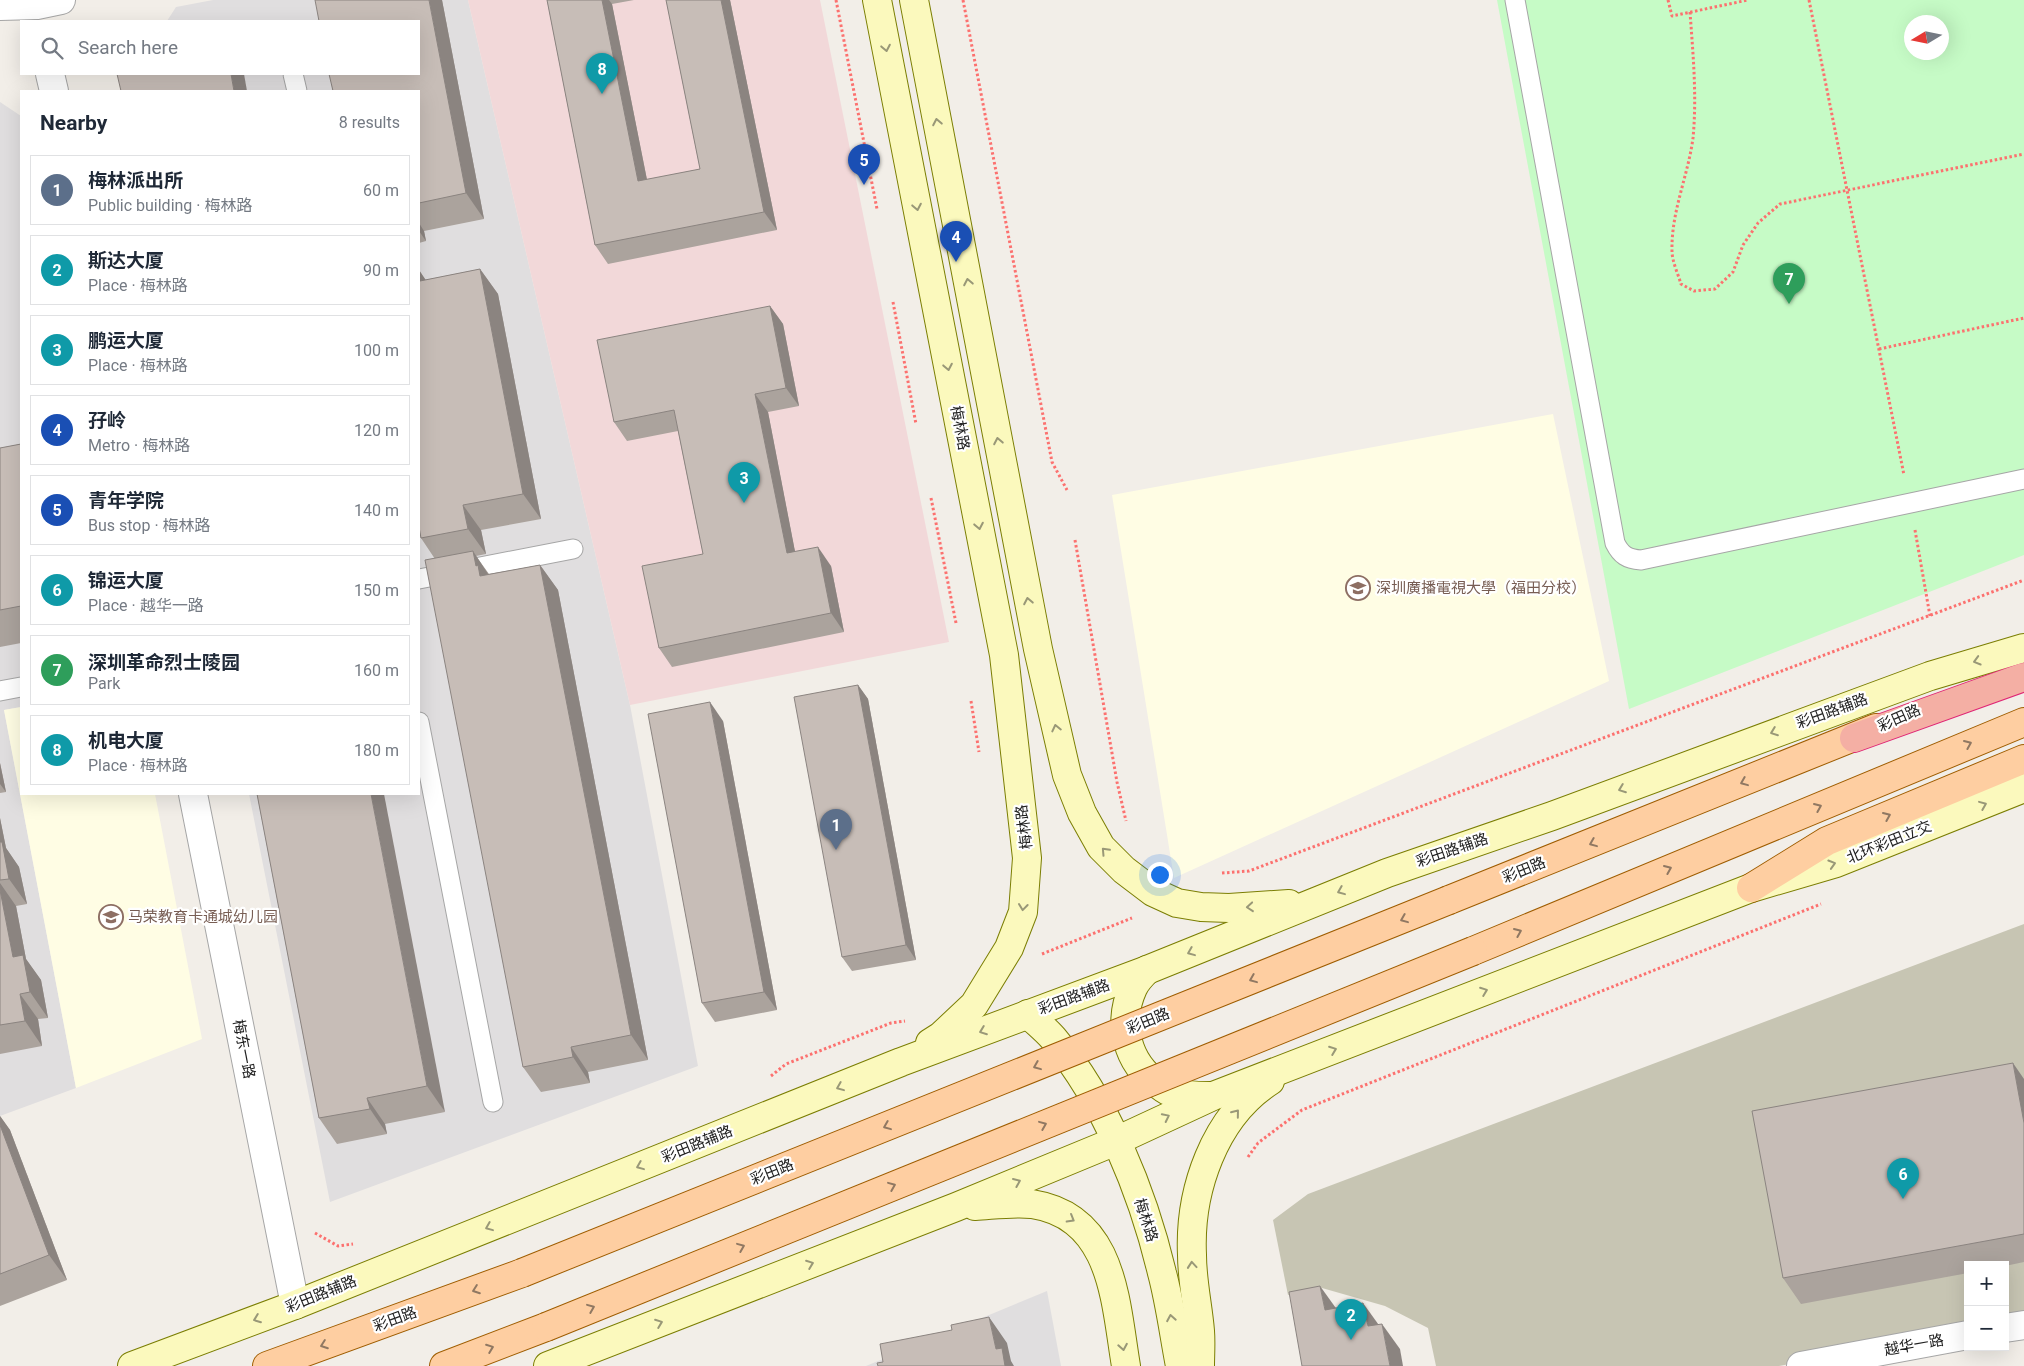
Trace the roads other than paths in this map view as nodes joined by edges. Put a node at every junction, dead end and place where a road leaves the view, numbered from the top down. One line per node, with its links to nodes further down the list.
1 (877, 0): 15 (main road, 梅林路, one-way to 15)
2 (914, 0): 14 (main road, one-way to 2)
3 (1516, 0): 10 (lane)
4 (0, 6): 5 (street)
5 (43, 7)
6 (50, 75): 8 (street)
7 (293, 75): 9 (lane)
8 (54, 90)
9 (297, 90)
10 (2024, 479)
11 (574, 549): 12 (lane)
12 (420, 579)
13 (2024, 648): 27 (main road, 彩田路辅路, one-way to 27)
14 (1038, 649): 15 (main road); 27 (main road, one-way to 14)
15 (1004, 655): 30 (main road, 梅林路, one-way to 30)
16 (2024, 663): 22 (main road, 彩田路)
17 (2024, 677): 22 (highway)
18 (20, 687): 19 (lane)
19 (0, 691)
20 (2024, 722): 42 (main road, one-way to 20, bridge)
21 (420, 727): 33 (lane)
22 (1854, 738): 41 (main road, 彩田路, one-way to 41, bridge)
23 (2024, 759): 26 (main road, one-way to 23)
24 (2024, 788): 26 (main road, 北环彩田立交, one-way to 24)
25 (194, 795): 36 (street, 梅东一路)
26 (1751, 888): 31 (main road, one-way to 26)
27 (1316, 902): 28 (main road, 彩田路辅路, one-way to 28)
28 (1147, 970): 29 (main road, 彩田路辅路); 32 (main road)
29 (1028, 1014): 30 (main road, 彩田路辅路, one-way to 30); 34 (main road, 梅林路)
30 (901, 1062): 36 (main road, 彩田路辅路, one-way to 36)
31 (1296, 1064): 32 (main road); 46 (main road, one-way to 31)
32 (1213, 1096): 34 (main road, one-way to 32)
33 (492, 1102)
34 (1116, 1141): 35 (main road, one-way to 34); 45 (main road, 梅林路, one-way to 34)
35 (956, 1207): 43 (main road, one-way to 35); 44 (main road, one-way to 44)
36 (295, 1305): 40 (main road, 彩田路辅路, one-way to 40)
37 (2024, 1325): 38 (street)
38 (2009, 1327)
39 (1964, 1336): 47 (street, 越华一路)
40 (132, 1366)
41 (267, 1366)
42 (444, 1366)
43 (548, 1366)
44 (1126, 1366)
45 (1180, 1366)
46 (1200, 1366)
47 (1801, 1366)

